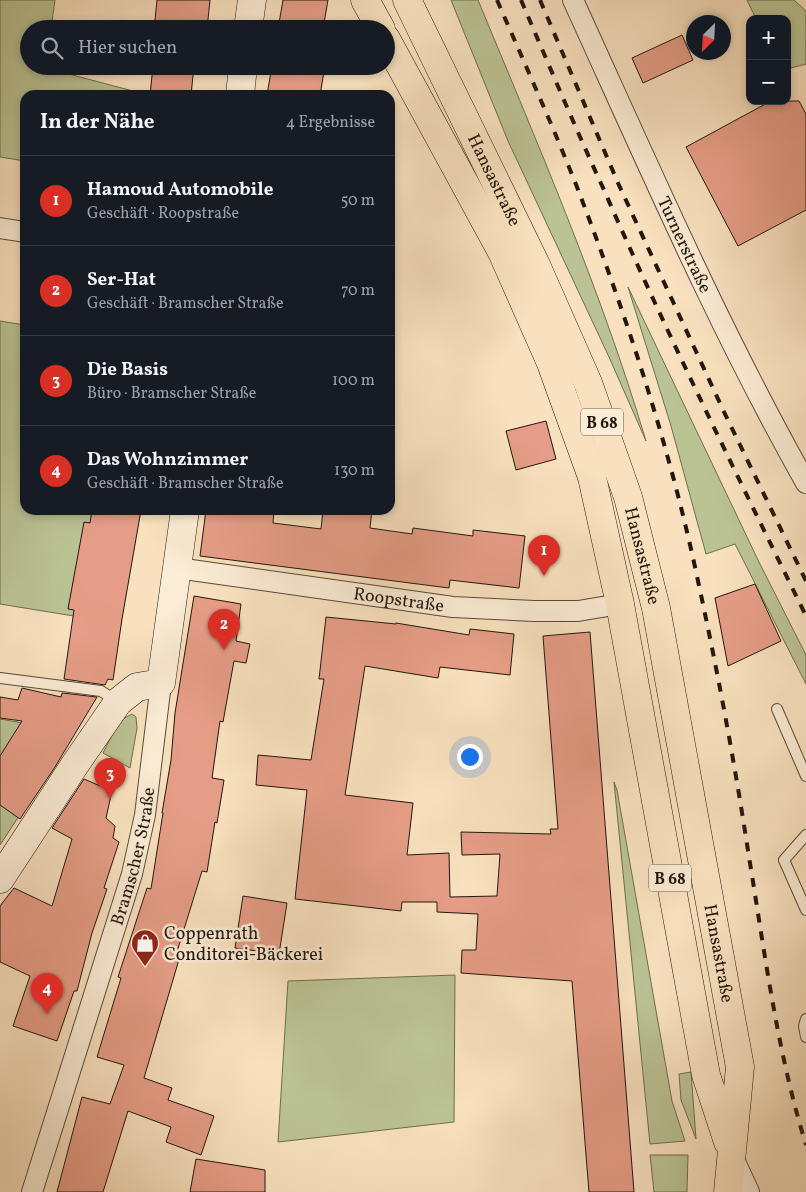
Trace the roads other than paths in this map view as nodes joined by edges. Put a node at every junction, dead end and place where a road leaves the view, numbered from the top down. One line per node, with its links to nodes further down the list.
1 (252, 0): 5 (street)
2 (365, 0): 6 (main road)
3 (407, 0): 26 (main road, Hansastraße / B 68)
4 (573, 0): 12 (street, Turnerstraße)
5 (249, 20)
6 (375, 20)
7 (395, 56): 15 (main road, Hansastraße / B 68)
8 (242, 75): 9 (street)
9 (241, 90)
10 (0, 228): 11 (street)
11 (20, 231)
12 (806, 483)
13 (184, 515): 14 (street, Bramscher Straße)
14 (177, 568): 15 (street, Roopstraße); 17 (street, Bramscher Straße)
15 (620, 604): 26 (main road, Hansastraße / B 68)
16 (0, 678): 18 (lane)
17 (161, 683): 18 (street); 27 (street, Bramscher Straße)
18 (118, 702): 22 (street)
19 (777, 709): 20 (lane)
20 (806, 776)
21 (806, 835): 23 (lane)
22 (0, 878)
23 (806, 910)
24 (806, 1019): 25 (lane)
25 (806, 1037)
26 (730, 1150): 28 (main road, Hansastraße / B 68); 29 (street)
27 (32, 1192)
28 (728, 1192)
29 (748, 1192)

